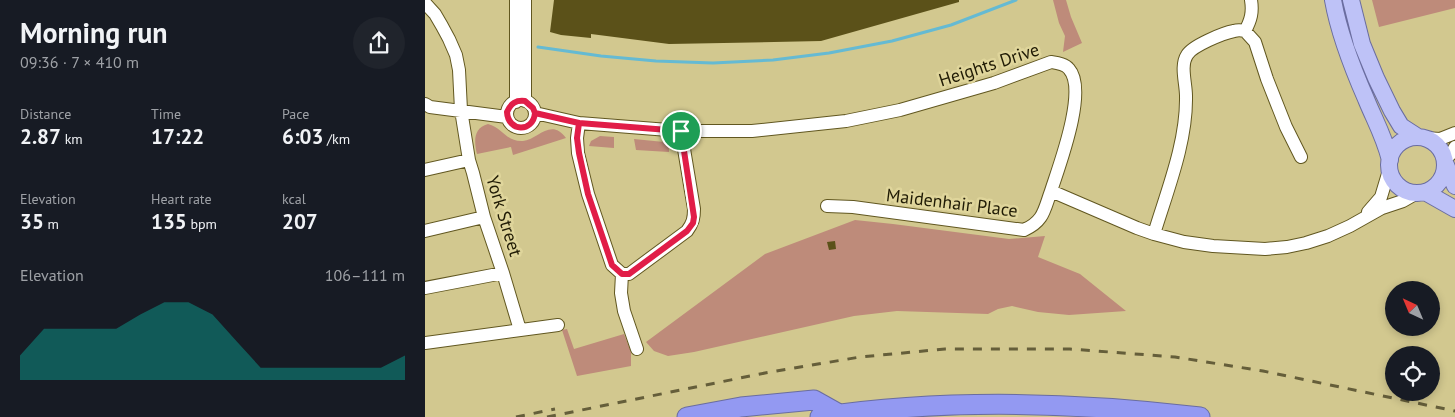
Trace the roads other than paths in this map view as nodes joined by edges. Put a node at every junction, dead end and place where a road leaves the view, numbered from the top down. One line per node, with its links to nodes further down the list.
1 (516, 0): 8 (street)
2 (525, 0): 8 (street)
3 (1251, 0): 7 (street)
4 (1333, 0): 20 (main road)
5 (1351, 0): 16 (main road)
6 (425, 3): 10 (street, York Street)
7 (1245, 31): 17 (street); 30 (street)
8 (521, 101): 11 (street); 12 (street)
9 (425, 104): 10 (street)
10 (461, 110): 12 (street); 19 (street, York Street)
11 (535, 113): 12 (street); 13 (street, Heights Drive)
12 (507, 117)
13 (579, 123): 14 (street, Heights Drive); 32 (street)
14 (681, 131): 23 (street, Heights Drive); 32 (street)
15 (1455, 134): 16 (street)
16 (1421, 137): 18 (main road); 20 (main road)
17 (1301, 157)
18 (1449, 157): 22 (main road); 24 (main road)
19 (469, 160): 21 (street); 27 (street, York Street)
20 (1390, 164): 24 (main road); 28 (street)
21 (425, 170)
22 (1455, 186)
23 (1051, 191): 25 (street, Maidenhair Place); 30 (street)
24 (1421, 192): 26 (main road); 28 (street)
25 (827, 206)
26 (1455, 209)
27 (484, 217): 29 (street); 31 (street, York Street)
28 (1357, 223): 30 (street)
29 (425, 231)
30 (1154, 234)
31 (503, 273): 33 (street); 35 (street, York Street)
32 (622, 274): 37 (street)
33 (425, 288)
34 (558, 325): 35 (street)
35 (520, 330): 36 (street)
36 (425, 343)
37 (637, 349)
38 (839, 414): 39 (highway); 40 (highway); 41 (highway)
39 (687, 417)
40 (820, 417)
41 (1200, 417)

